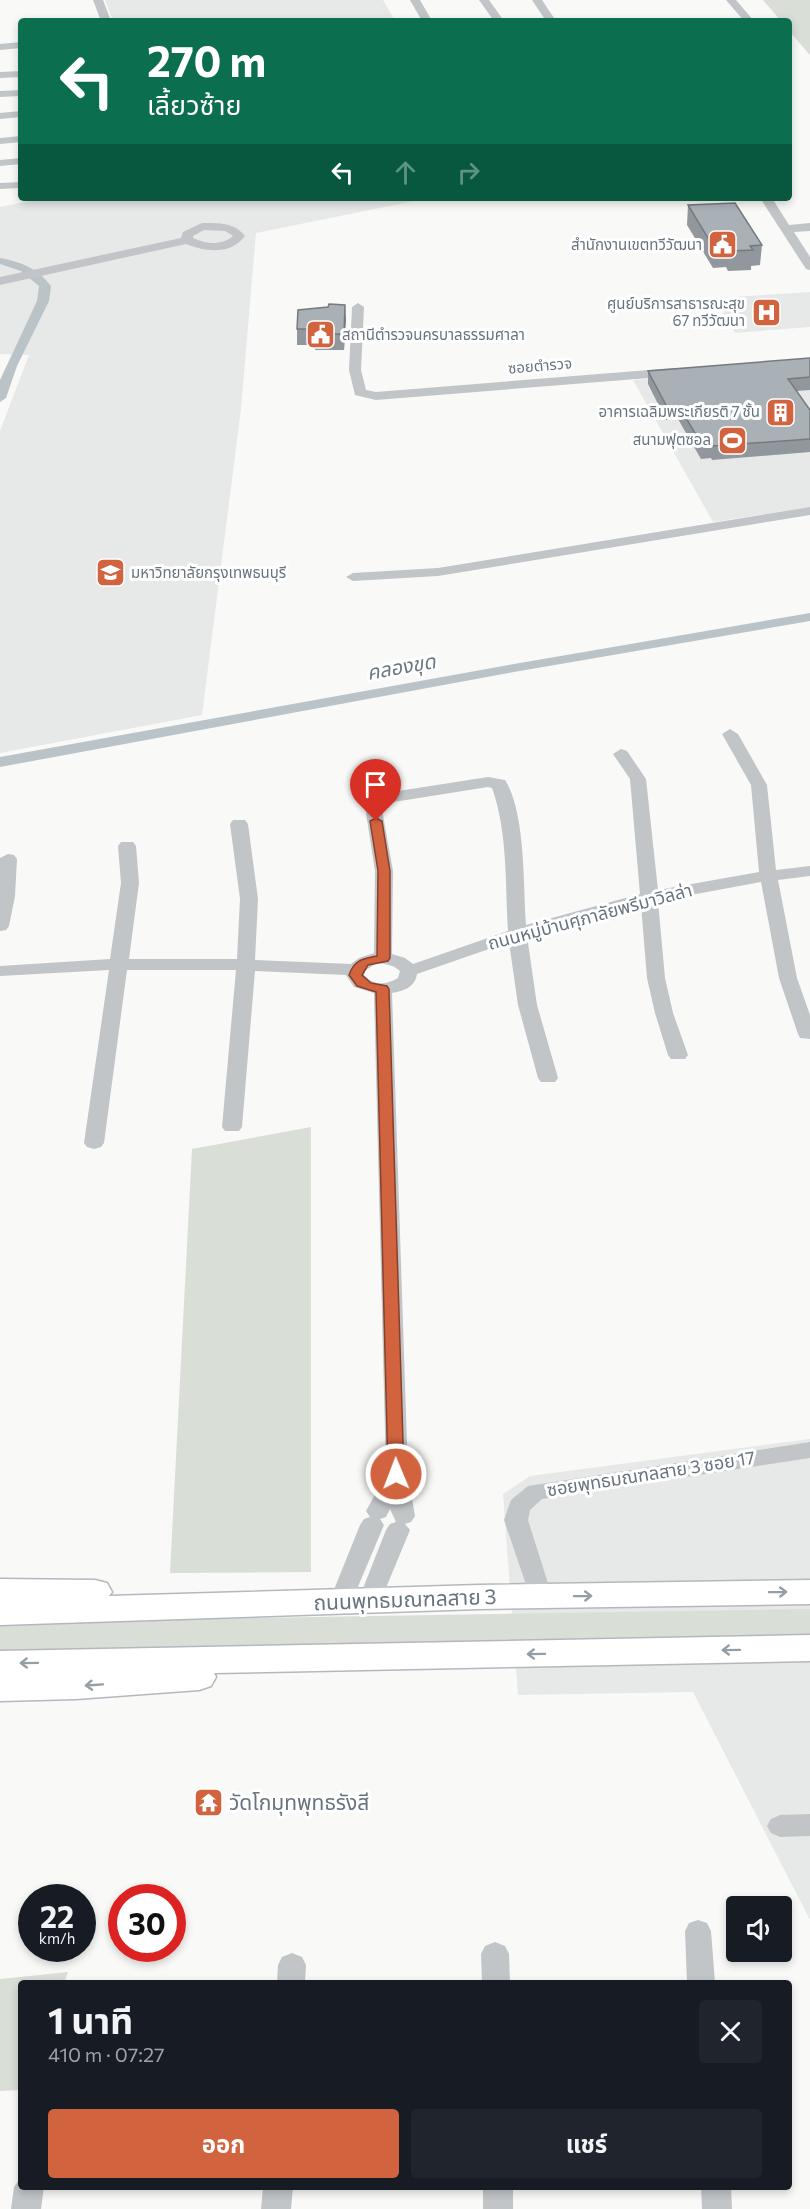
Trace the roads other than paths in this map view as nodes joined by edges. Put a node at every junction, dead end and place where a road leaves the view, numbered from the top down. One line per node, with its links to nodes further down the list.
1 (98, 0): 6 (street)
2 (415, 0): 7 (street)
3 (484, 0): 8 (street)
4 (537, 0): 9 (street)
5 (731, 0): 10 (street)
6 (105, 18)
7 (425, 18)
8 (497, 18)
9 (549, 18)
10 (746, 18)
11 (18, 45): 12 (street)
12 (0, 47)
13 (18, 74): 14 (street)
14 (0, 75)
15 (18, 93): 16 (street)
16 (0, 94)
17 (18, 114): 18 (street)
18 (0, 116)
19 (18, 140): 20 (street)
20 (0, 141)
21 (18, 161): 22 (street)
22 (0, 163)
23 (18, 185): 24 (street)
24 (0, 186)
25 (768, 201): 27 (street)
26 (810, 227): 27 (street)
27 (786, 229): 29 (street)
28 (187, 240): 30 (street)
29 (810, 266)
30 (0, 281)
31 (358, 307): 32 (street, ซอยตำรวจ)
32 (684, 371)
33 (810, 511): 34 (street)
34 (353, 578)
35 (730, 734): 41 (street)
36 (621, 754): 42 (street)
37 (239, 824): 47 (street)
38 (127, 846): 46 (street)
39 (8, 859): 43 (street)
40 (810, 871): 41 (street, ถนนหมู่บ้านศุภาลัยพรีมาวิลล่า)
41 (768, 875): 42 (street, ถนนหมู่บ้านศุภาลัยพรีมาวิลล่า); 52 (street)
42 (648, 897): 44 (street, ถนนหมู่บ้านศุภาลัยพรีมาวิลล่า); 53 (street)
43 (0, 926)
44 (518, 934): 45 (street); 50 (street, ถนนหมู่บ้านศุภาลัยพรีมาวิลล่า); 54 (street)
45 (383, 958): 48 (street); 50 (street)
46 (120, 964): 47 (street); 49 (street); 56 (street)
47 (246, 964): 48 (street); 55 (street)
48 (356, 970): 51 (street)
49 (0, 971)
50 (409, 971): 51 (street)
51 (383, 989): 58 (street)
52 (807, 1034)
53 (678, 1055)
54 (548, 1078)
55 (232, 1127)
56 (94, 1143)
57 (810, 1450): 63 (street, ซอยพุทธมณฑลสาย 3 ซอย 17)
58 (396, 1474): 59 (street); 60 (street)
59 (397, 1532): 60 (street); 64 (street)
60 (362, 1547): 64 (street)
61 (0, 1592): 64 (main road)
62 (810, 1592): 63 (main road, ถนนพุทธมณฑลสาย 3, one-way to 62)
63 (540, 1596): 64 (main road, ถนนพุทธมณฑลสาย 3)
64 (342, 1602): 65 (main road, ถนนพุทธมณฑลสาย 3)
65 (0, 1612)
66 (810, 1648): 67 (main road, one-way to 67)
67 (319, 1658): 68 (main road, one-way to 68); 69 (main road, one-way to 69)
68 (0, 1664)
69 (0, 1688)
70 (810, 1825): 71 (street)
71 (780, 1826)
72 (698, 1930): 75 (street)
73 (495, 1954): 74 (street)
74 (496, 1980)
75 (701, 1980)
76 (29, 2190): 80 (street)
77 (278, 2190): 81 (street)
78 (498, 2190): 82 (street)
79 (716, 2190): 83 (street)
80 (26, 2209)
81 (276, 2209)
82 (498, 2209)
83 (717, 2209)

